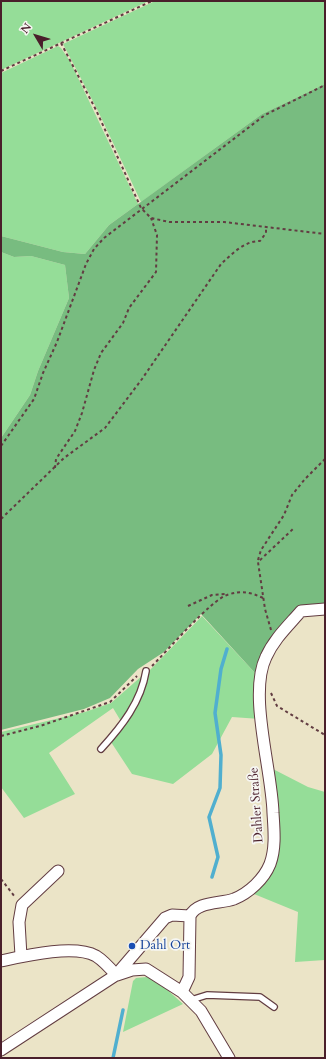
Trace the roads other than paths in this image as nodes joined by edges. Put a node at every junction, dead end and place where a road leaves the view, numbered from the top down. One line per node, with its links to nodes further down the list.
1 (325, 609): 5 (street, Dahler Straße)
2 (146, 671): 3 (lane)
3 (101, 749)
4 (58, 871): 6 (street)
5 (190, 916): 8 (street); 9 (street)
6 (21, 956): 7 (street); 8 (street)
7 (1, 961)
8 (116, 975): 9 (street); 12 (street)
9 (182, 992): 10 (street)
10 (191, 1000): 11 (lane); 13 (street)
11 (274, 1007)
12 (1, 1050)
13 (229, 1058)

